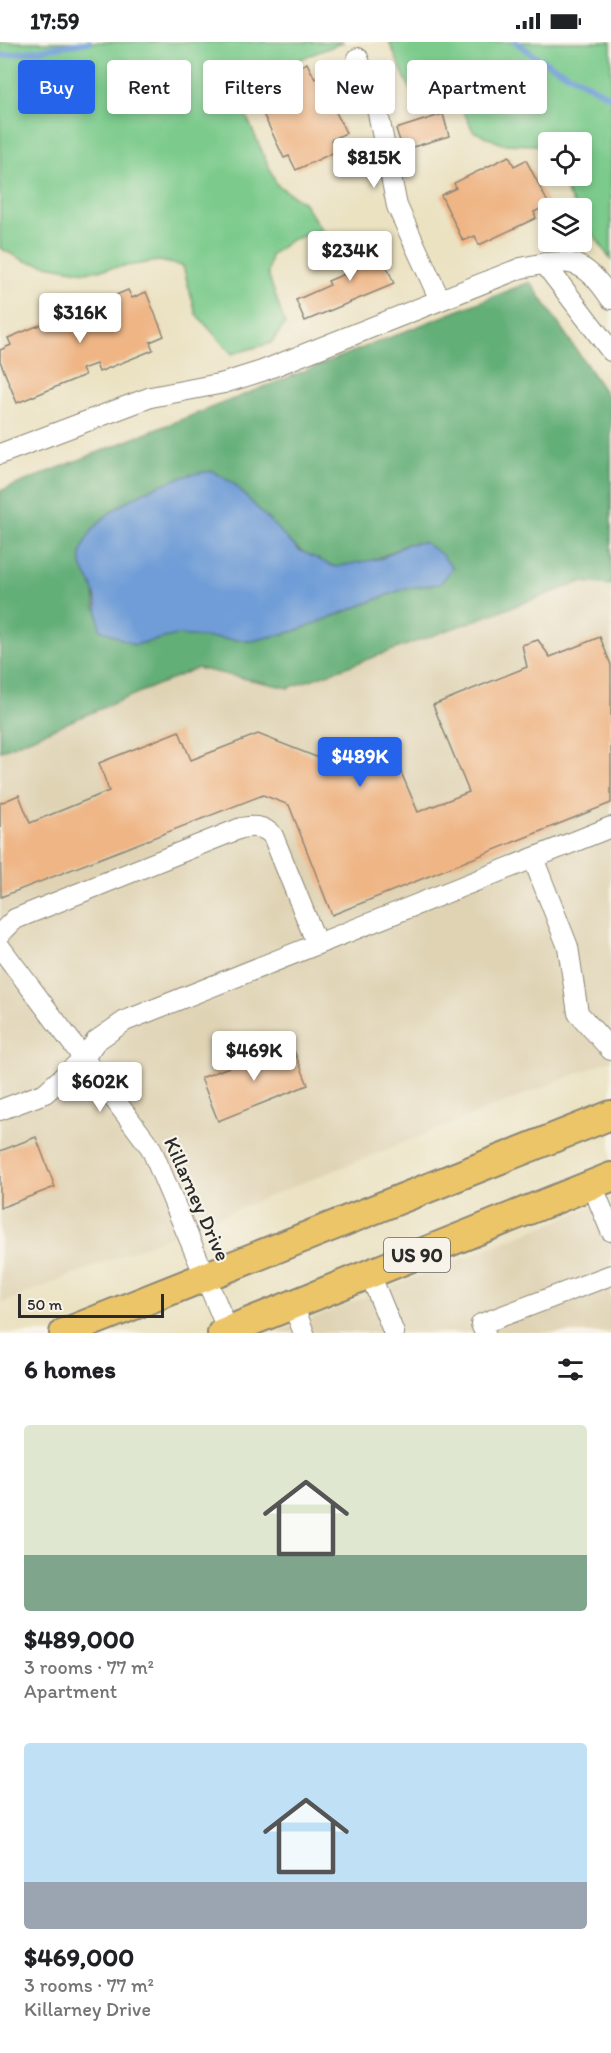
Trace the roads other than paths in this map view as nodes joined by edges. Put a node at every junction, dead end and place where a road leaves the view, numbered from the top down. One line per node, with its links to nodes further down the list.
1 (358, 58): 4 (street)
2 (544, 263): 3 (street); 4 (street); 5 (street)
3 (611, 299)
4 (440, 300): 6 (street)
5 (611, 351)
6 (0, 454)
7 (611, 826): 8 (street)
8 (532, 858): 10 (street); 12 (street)
9 (0, 934): 10 (street)
10 (317, 944): 13 (street)
11 (0, 947): 13 (street, Killarney Drive)
12 (611, 1050)
13 (83, 1059): 14 (street); 20 (street, Killarney Drive)
14 (0, 1110)
15 (611, 1115): 20 (highway, US 90)
16 (602, 1181): 17 (street); 18 (highway, US 90)
17 (611, 1231)
18 (370, 1274): 21 (highway, US 90); 25 (street)
19 (611, 1275): 26 (street)
20 (206, 1276): 22 (street, Killarney Drive); 23 (highway, US 90)
21 (292, 1305): 22 (highway, US 90); 24 (street)
22 (227, 1332)
23 (64, 1333)
24 (304, 1333)
25 (394, 1333)
26 (485, 1333)

